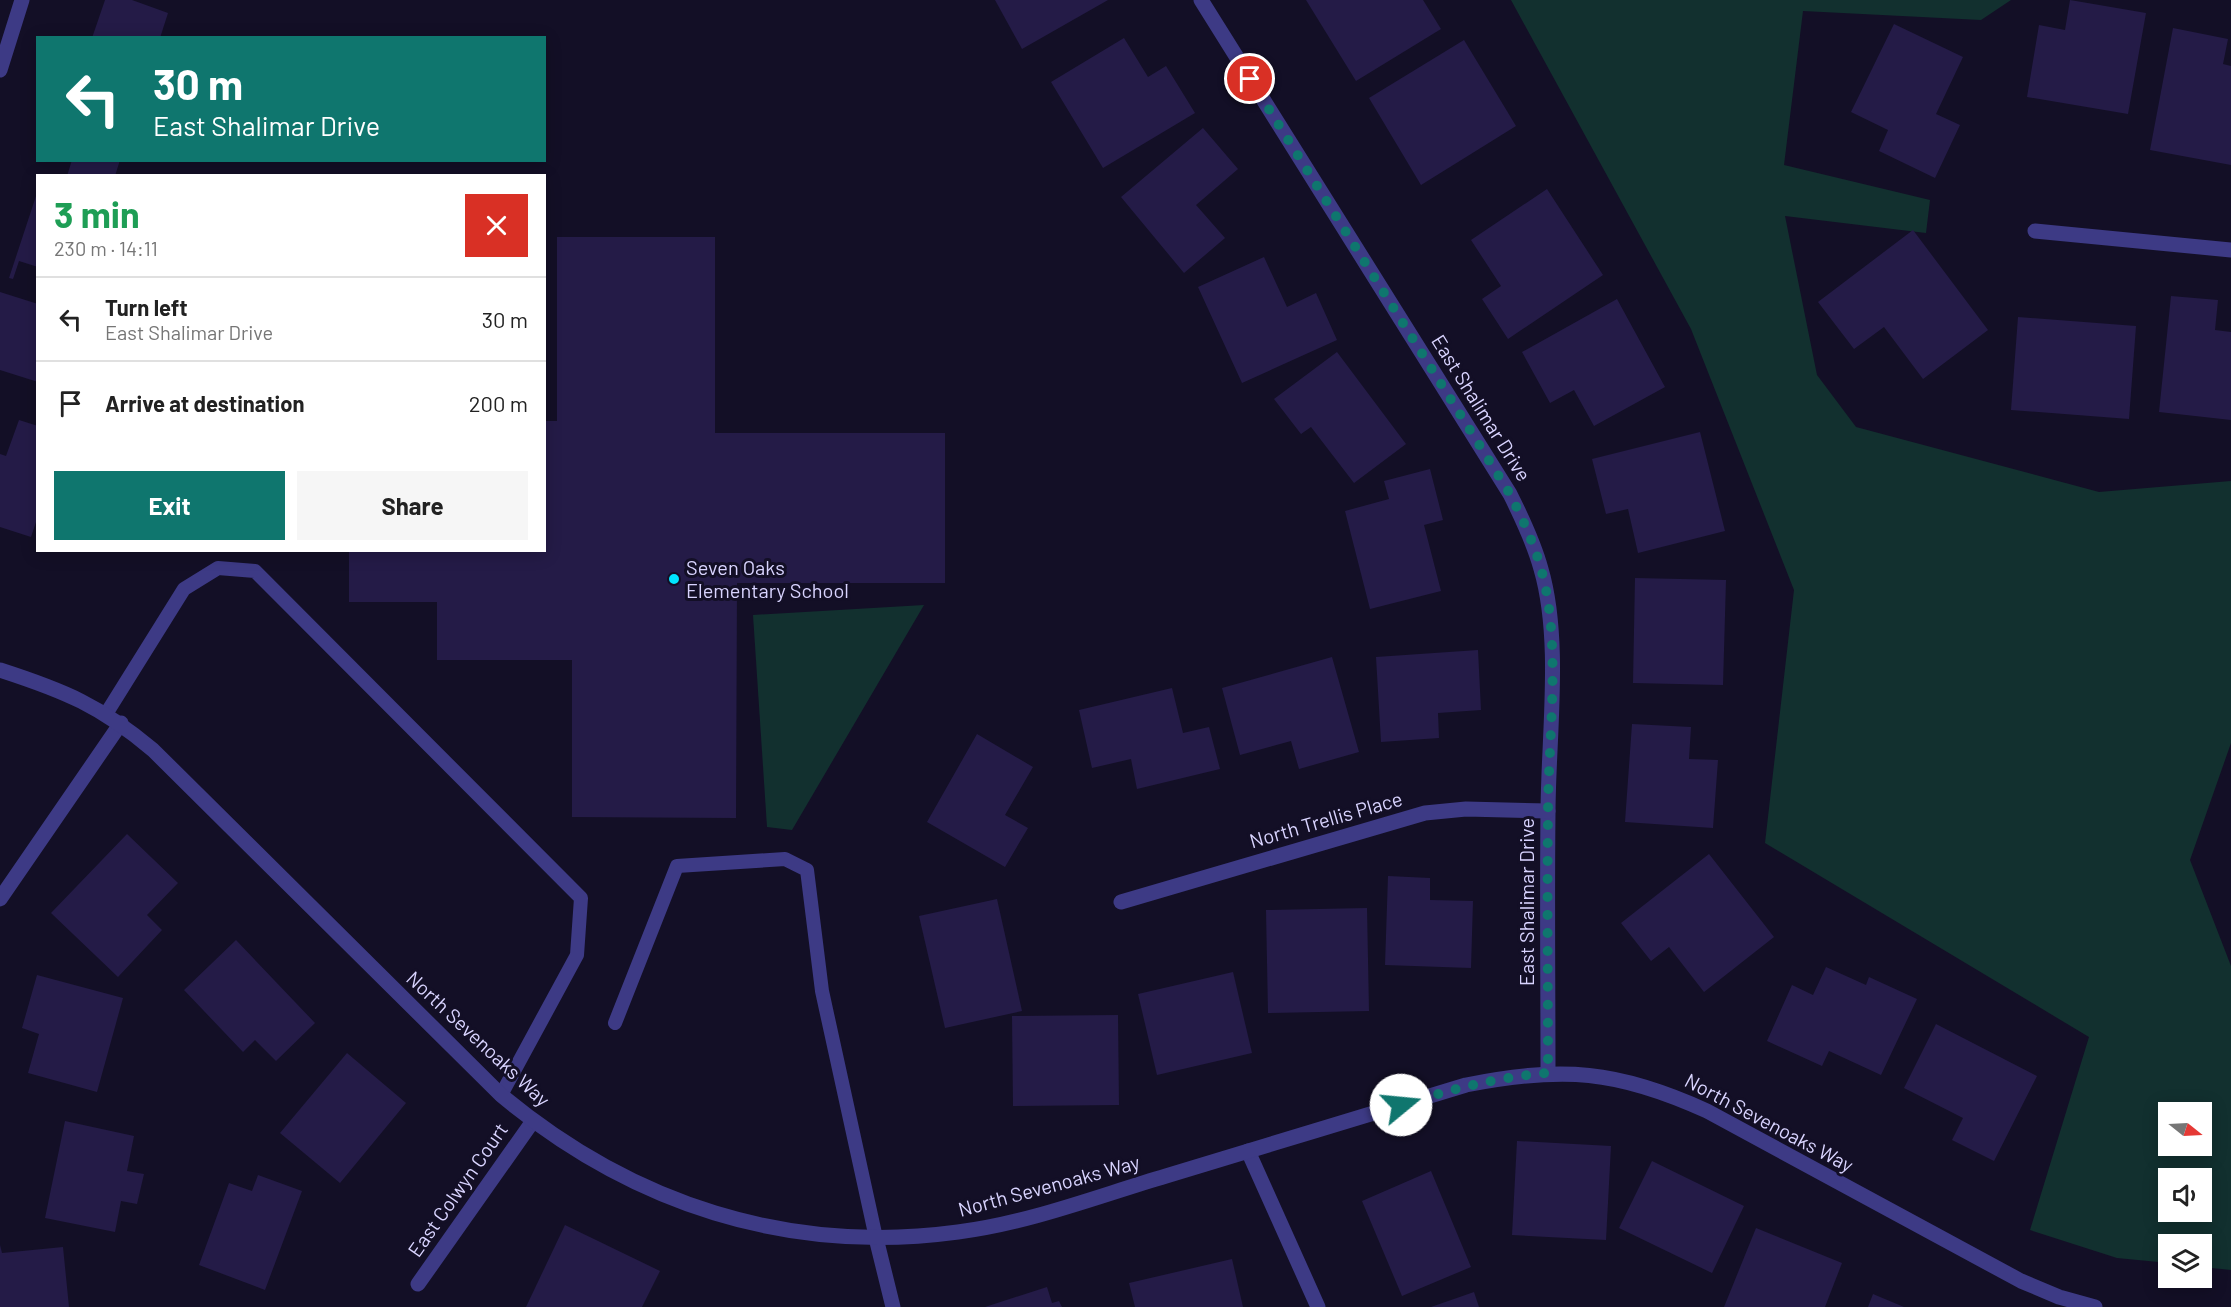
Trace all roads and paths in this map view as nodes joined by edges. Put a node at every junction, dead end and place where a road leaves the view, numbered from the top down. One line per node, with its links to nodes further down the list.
1 (22, 0): 3 (street)
2 (1201, 0): 9 (street, East Shalimar Drive)
3 (0, 70)
4 (2035, 231): 5 (street)
5 (2231, 250)
6 (0, 670): 7 (street, North Sevenoaks Way)
7 (106, 714): 8 (street, North Sevenoaks Way); 14 (lane)
8 (121, 723): 10 (street); 14 (street, North Sevenoaks Way)
9 (1548, 811): 11 (street, North Trellis Place); 13 (street, East Shalimar Drive)
10 (0, 899)
11 (1121, 902)
12 (615, 1023): 17 (lane)
13 (1548, 1073): 16 (street, North Sevenoaks Way); 21 (street, North Sevenoaks Way)
14 (501, 1095): 15 (street, North Sevenoaks Way)
15 (533, 1121): 17 (street, North Sevenoaks Way); 18 (street, East Colwyn Court)
16 (1248, 1152): 17 (street, North Sevenoaks Way); 20 (street)
17 (876, 1238): 19 (street)
18 (418, 1284)
19 (893, 1307)
20 (1318, 1307)
21 (2095, 1307)

